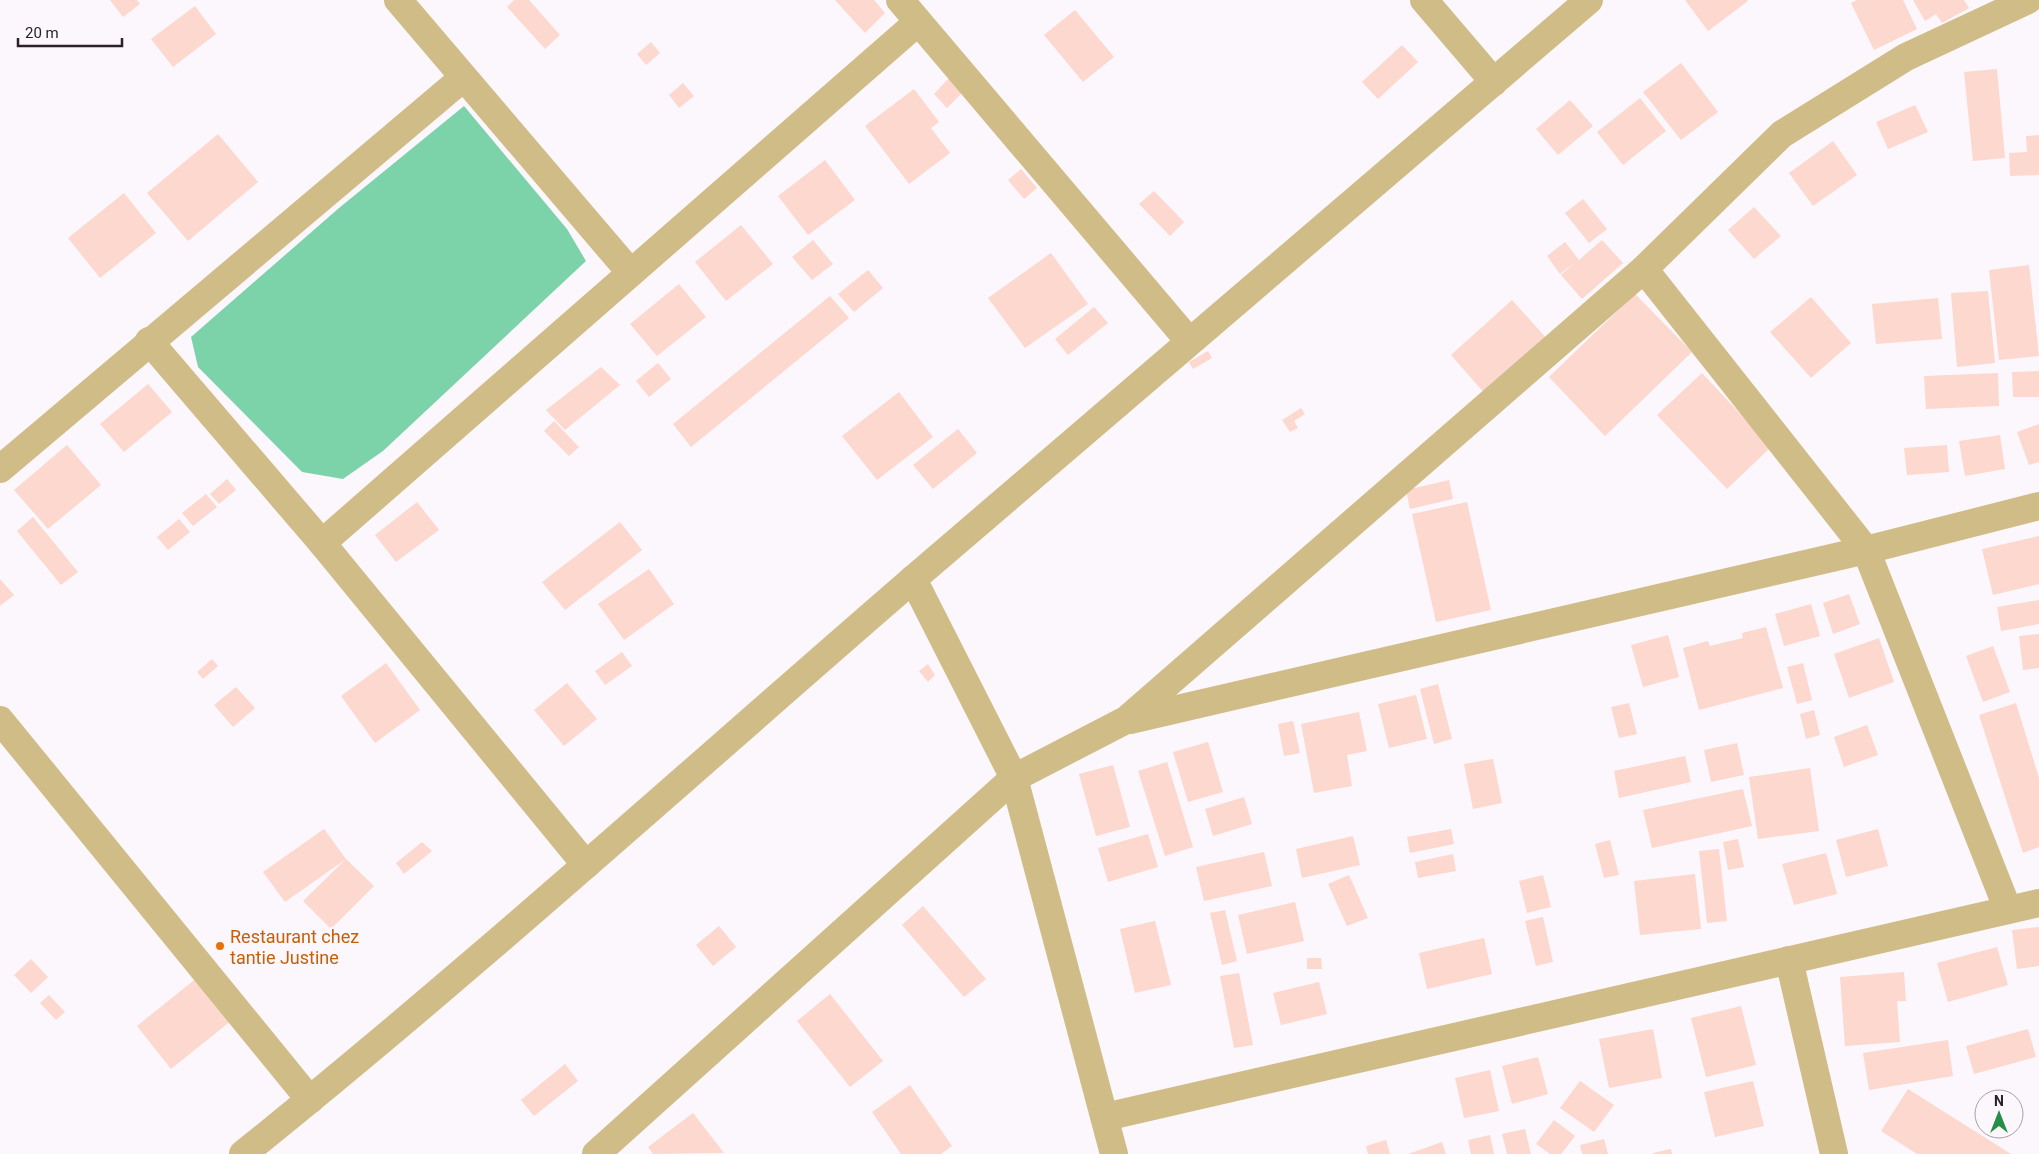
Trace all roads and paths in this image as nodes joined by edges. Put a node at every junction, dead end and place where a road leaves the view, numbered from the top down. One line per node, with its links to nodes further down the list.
1 (398, 0): 7 (street)
2 (900, 0): 6 (street)
3 (1424, 0): 8 (street)
4 (1589, 0): 8 (street)
5 (2028, 0): 9 (street)
6 (918, 22): 10 (street); 12 (street)
7 (464, 78): 10 (street); 11 (street)
8 (1494, 82): 12 (street)
9 (1644, 269): 16 (street); 19 (street)
10 (630, 272): 15 (street)
11 (149, 341): 13 (street); 15 (street)
12 (1189, 341): 17 (street)
13 (0, 469)
14 (2039, 506): 16 (street)
15 (322, 543): 21 (street)
16 (1866, 550): 19 (street); 23 (street)
17 (913, 579): 20 (street); 21 (street)
18 (0, 720): 25 (street)
19 (1126, 720): 20 (street)
20 (1014, 778): 26 (street); 27 (street)
21 (586, 864): 25 (street)
22 (2039, 902): 23 (street)
23 (2008, 910): 24 (street)
24 (1788, 960): 26 (street); 30 (street)
25 (310, 1100): 28 (street)
26 (1105, 1117): 29 (street)
27 (598, 1153)
28 (243, 1154)
29 (1114, 1154)
30 (1834, 1154)

